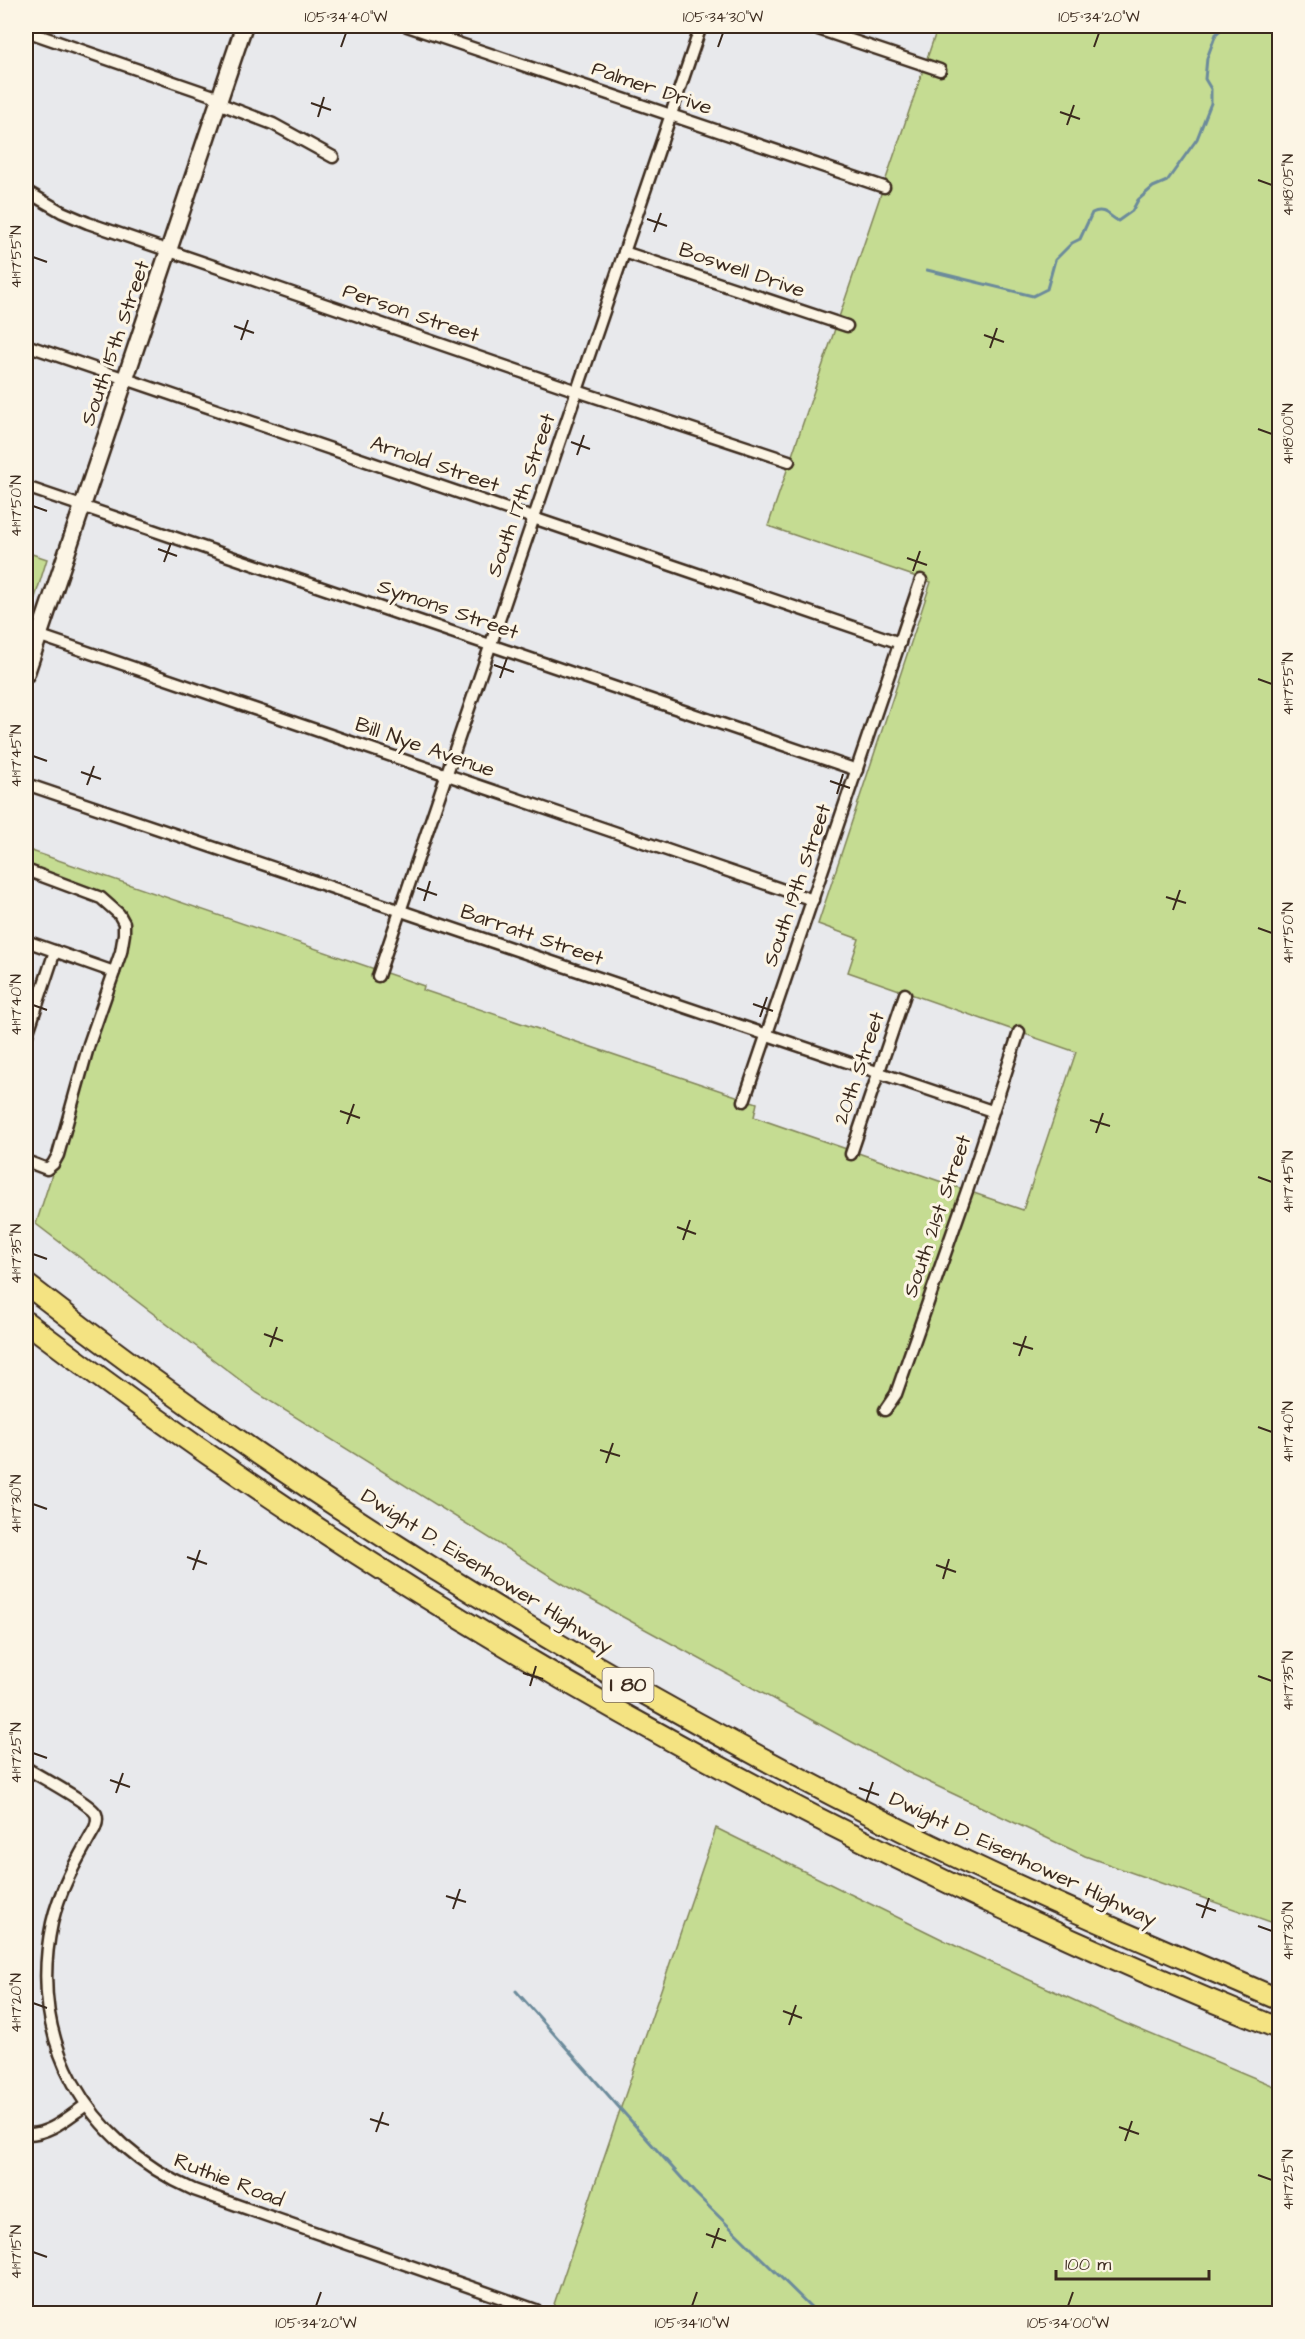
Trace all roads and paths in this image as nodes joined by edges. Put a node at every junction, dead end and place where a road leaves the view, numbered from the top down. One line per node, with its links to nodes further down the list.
1 (244, 26): 7 (main road, South 15th Street)
2 (407, 26): 8 (street, Palmer Drive)
3 (701, 26): 8 (street, South 17th Street)
4 (809, 26): 6 (street)
5 (26, 31): 7 (street)
6 (940, 70)
7 (219, 100): 9 (street); 12 (main road, South 15th Street)
8 (671, 115): 10 (street, Palmer Drive); 13 (street, South 17th Street)
9 (333, 158)
10 (884, 187)
11 (26, 191): 12 (street, Person Street)
12 (168, 250): 16 (main road, South 15th Street); 17 (street, Person Street)
13 (624, 252): 14 (street, Boswell Drive); 17 (street, South 17th Street)
14 (847, 326)
15 (26, 345): 16 (street, Arnold Street)
16 (125, 379): 20 (main road, South 15th Street); 21 (street, Arnold Street)
17 (577, 391): 18 (street, Person Street); 21 (street, South 17th Street)
18 (789, 461)
19 (26, 487): 20 (street, Symons Street)
20 (82, 505): 23 (main road, South 15th Street); 25 (street, Symons Street)
21 (534, 518): 24 (street, Arnold Street); 25 (street, South 17th Street)
22 (921, 580): 24 (street, South 19th Street)
23 (32, 633): 26 (main road, South 15th Street); 28 (street, Bill Nye Avenue)
24 (900, 643): 27 (street, South 19th Street)
25 (491, 644): 27 (street, Symons Street); 28 (street, South 17th Street)
26 (26, 674)
27 (857, 770): 31 (street, South 19th Street)
28 (447, 775): 31 (street, Bill Nye Avenue); 32 (street, South 17th Street)
29 (26, 784): 32 (street, Barratt Street)
30 (26, 870): 35 (street)
31 (813, 900): 39 (street, South 19th Street)
32 (400, 911): 36 (street, South 17th Street); 39 (street, Barratt Street)
33 (26, 941): 34 (street)
34 (56, 951): 35 (street); 40 (street)
35 (114, 972): 45 (street)
36 (378, 976)
37 (905, 994): 41 (street, 20th Street)
38 (1019, 1032): 43 (street, South 21st Street)
39 (767, 1035): 41 (street, Barratt Street); 42 (street, South 19th Street)
40 (26, 1038)
41 (878, 1072): 43 (street, Barratt Street); 44 (street, 20th Street)
42 (744, 1101)
43 (992, 1111): 48 (street, South 21st Street)
44 (851, 1154)
45 (26, 1161)
46 (26, 1284): 50 (highway, Dwight D. Eisenhower Highway / I 80)
47 (26, 1322): 51 (highway, I 80)
48 (885, 1410)
49 (26, 1768): 52 (street, Ruthie Road)
50 (1280, 2000)
51 (1280, 2029)
52 (86, 2105): 53 (street); 54 (street, Ruthie Road)
53 (26, 2134)
54 (536, 2312)

